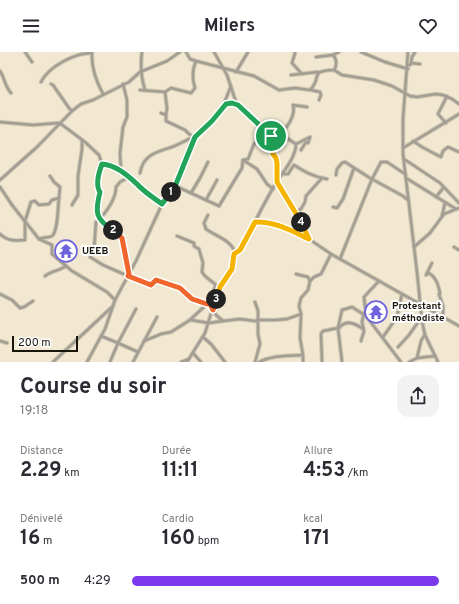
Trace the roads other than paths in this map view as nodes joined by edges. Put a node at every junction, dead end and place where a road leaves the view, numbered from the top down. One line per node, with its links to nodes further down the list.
1 (25, 52): 16 (street)
2 (142, 52): 24 (street)
3 (180, 52): 24 (street)
4 (186, 52): 15 (street)
5 (214, 52): 20 (street)
6 (248, 52): 25 (street)
7 (339, 52): 13 (street)
8 (361, 52): 21 (street)
9 (408, 52): 19 (street)
10 (415, 52): 17 (street)
11 (92, 53): 29 (street); 38 (street)
12 (295, 53): 28 (street)
13 (333, 55): 14 (street); 22 (street)
14 (316, 57)
15 (196, 61): 20 (street); 36 (street)
16 (32, 62)
17 (411, 63): 18 (street); 19 (street)
18 (420, 64)
19 (408, 66): 21 (street)
20 (223, 68): 25 (street); 32 (street)
21 (408, 69): 39 (street)
22 (334, 70): 26 (street); 39 (street)
23 (0, 71): 37 (street)
24 (140, 72): 31 (street); 34 (street)
25 (236, 72): 35 (street)
26 (319, 72): 28 (street); 35 (street)
27 (291, 75): 28 (street)
28 (302, 75)
29 (42, 82)
30 (51, 84): 46 (street)
31 (123, 84): 38 (street); 69 (street)
32 (231, 86): 43 (street); 45 (street)
33 (140, 90): 34 (street)
34 (145, 90): 36 (street)
35 (310, 90): 41 (street)
36 (165, 92): 49 (street)
37 (11, 93)
38 (103, 94): 46 (street)
39 (406, 94): 40 (street); 61 (street)
40 (447, 96): 42 (street); 51 (street)
41 (320, 100)
42 (459, 104)
43 (238, 105): 45 (street); 60 (street)
44 (308, 107): 55 (street)
45 (221, 109): 56 (street)
46 (72, 112): 52 (street)
47 (161, 113): 49 (street)
48 (459, 114): 51 (street)
49 (166, 115): 56 (street)
50 (0, 122): 52 (street)
51 (446, 123): 58 (street)
52 (61, 124): 57 (street); 78 (street)
53 (272, 128): 55 (street)
54 (263, 133): 65 (street)
55 (280, 135): 59 (street); 60 (street)
56 (195, 137): 70 (street); 82 (street)
57 (82, 140): 67 (street); 94 (street)
58 (413, 141): 61 (street); 63 (street)
59 (296, 144): 62 (street); 71 (street)
60 (273, 149): 81 (street)
61 (403, 149): 64 (street)
62 (301, 150)
63 (459, 152)
64 (404, 159): 74 (street); 84 (street)
65 (243, 160): 85 (street); 89 (street)
66 (208, 162): 86 (street)
67 (102, 164): 69 (street); 100 (street)
68 (354, 168): 72 (street); 80 (street); 95 (street)
69 (121, 171): 75 (street)
70 (140, 173)
71 (283, 174): 76 (street); 81 (street)
72 (336, 175)
73 (50, 176): 88 (street)
74 (405, 176): 80 (street); 87 (street); 90 (street)
75 (129, 177): 93 (street); 100 (street)
76 (322, 178): 77 (street); 97 (street)
77 (327, 179)
78 (0, 180)
79 (217, 180): 89 (street)
80 (372, 180): 90 (street); 112 (street)
81 (277, 182): 85 (street); 97 (street)
82 (176, 184): 86 (street); 93 (street)
83 (0, 187): 101 (street)
84 (444, 187): 87 (street); 92 (street)
85 (273, 189): 102 (street)
86 (191, 193): 89 (street)
87 (436, 197): 91 (street)
88 (59, 198): 101 (street); 105 (street)
89 (206, 200)
90 (408, 200): 107 (street)
91 (445, 202): 96 (street); 99 (street)
92 (459, 203)
93 (162, 204): 116 (street)
94 (72, 205)
95 (333, 208)
96 (458, 209): 99 (street)
97 (295, 212): 106 (street)
98 (208, 215): 110 (street)
99 (442, 217): 107 (street)
100 (99, 220): 116 (street); 116 (street)
101 (25, 221): 103 (street); 105 (street)
102 (255, 222): 106 (street); 110 (street)
103 (0, 234)
104 (177, 236): 127 (street)
105 (39, 239): 114 (street)
106 (309, 239): 111 (street)
107 (414, 247): 128 (street)
108 (454, 247): 109 (street)
109 (459, 250)
110 (235, 253): 131 (street)
111 (331, 254): 112 (street); 119 (street)
112 (340, 259): 121 (street)
113 (432, 264): 134 (street)
114 (66, 266): 117 (street); 124 (street)
115 (296, 274): 118 (street)
116 (129, 275): 124 (street); 127 (street)
117 (45, 276)
118 (308, 277): 119 (street); 120 (street)
119 (314, 277): 120 (street)
120 (310, 281): 132 (street)
121 (380, 281): 123 (street); 133 (street)
122 (0, 294): 125 (street)
123 (402, 294): 128 (street); 147 (street)
124 (115, 300): 129 (street)
125 (33, 302)
126 (256, 302): 139 (street)
127 (208, 303): 131 (street); 137 (street)
128 (420, 304): 134 (street); 136 (street)
129 (113, 306): 145 (street); 161 (street)
130 (136, 309): 152 (street)
131 (213, 310): 138 (street); 140 (street)
132 (301, 314): 139 (street); 156 (street)
133 (365, 314): 142 (street); 143 (street); 147 (street)
134 (443, 316): 141 (street)
135 (157, 318): 149 (street)
136 (421, 318): 144 (street); 153 (street)
137 (190, 320): 140 (street); 149 (street)
138 (223, 321): 139 (street); 140 (street)
139 (257, 322): 158 (street)
140 (209, 323): 146 (street)
141 (459, 326)
142 (338, 328): 143 (street); 171 (street); 172 (street)
143 (363, 329): 150 (street)
144 (425, 334): 157 (street); 159 (street)
145 (101, 336): 152 (street); 162 (street)
146 (203, 337): 155 (street); 167 (street)
147 (383, 338): 173 (street)
148 (0, 341): 151 (street)
149 (144, 341): 154 (street)
150 (361, 341)
151 (7, 343)
152 (118, 343): 154 (street); 163 (street)
153 (398, 347)
154 (138, 352): 164 (street)
155 (193, 353): 160 (street); 166 (street)
156 (303, 355): 169 (street); 170 (street)
157 (435, 356): 159 (street); 175 (street)
158 (257, 357): 168 (street); 169 (street)
159 (417, 358): 174 (street)
160 (188, 361): 165 (street)
161 (53, 362)
162 (87, 362)
163 (110, 362)
164 (133, 362)
165 (181, 362)
166 (201, 362)
167 (225, 362)
168 (255, 362)
169 (260, 362)
170 (303, 362)
171 (322, 362)
172 (342, 362)
173 (401, 362)
174 (409, 362)
175 (438, 362)

